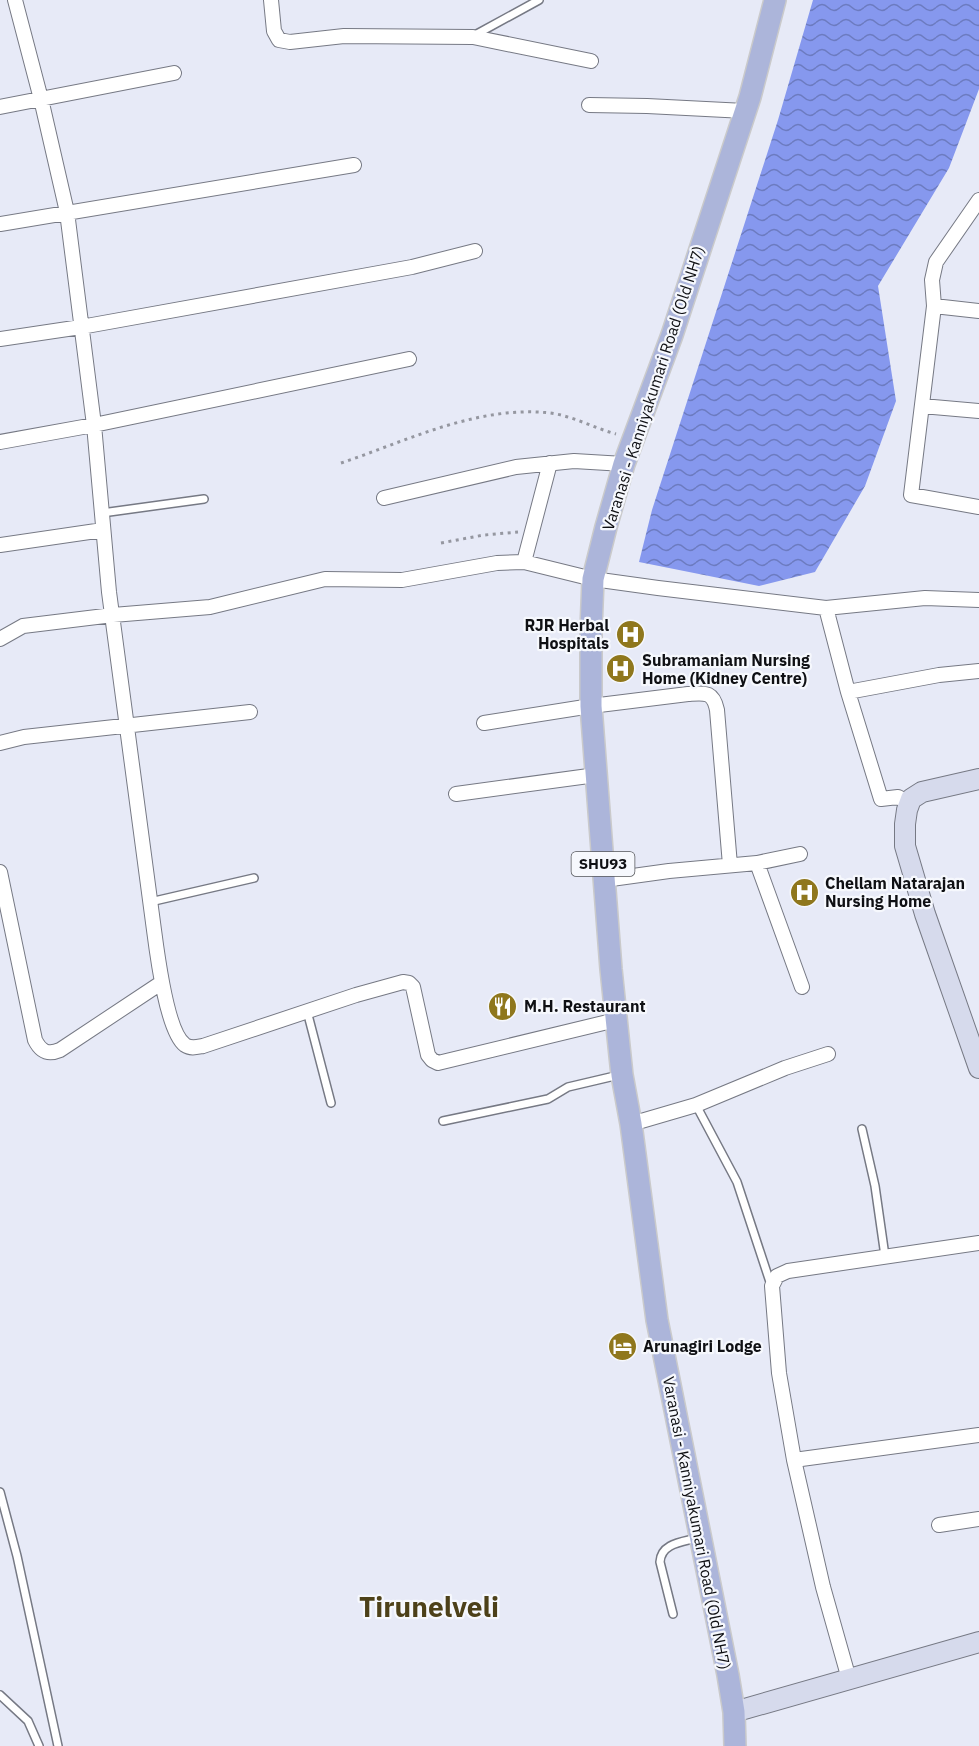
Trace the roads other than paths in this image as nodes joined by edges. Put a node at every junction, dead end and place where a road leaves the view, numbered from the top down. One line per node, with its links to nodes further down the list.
1 (15, 0): 8 (street)
2 (271, 0): 5 (street)
3 (539, 0): 5 (lane)
4 (775, 0): 11 (main road, Varanasi - Kanniyakumari Road (Old NH7) / SHU93)
5 (473, 37): 6 (street)
6 (591, 61)
7 (174, 73): 8 (street)
8 (41, 99): 10 (street); 14 (street)
9 (589, 105): 11 (street)
10 (0, 107)
11 (745, 111): 27 (main road, Varanasi - Kanniyakumari Road (Old NH7) / SHU93)
12 (354, 165): 14 (street)
13 (979, 201): 17 (street)
14 (67, 212): 15 (street); 19 (street)
15 (0, 224)
16 (475, 251): 19 (street)
17 (934, 306): 18 (street); 22 (street)
18 (979, 311)
19 (81, 327): 20 (street); 24 (street)
20 (0, 339)
21 (409, 358): 24 (street)
22 (922, 406): 23 (street); 30 (street)
23 (979, 411)
24 (94, 425): 25 (street); 31 (street)
25 (0, 442)
26 (550, 463): 27 (street); 28 (street); 34 (street)
27 (624, 464): 35 (main road, Varanasi - Kanniyakumari Road (Old NH7) / SHU93)
28 (384, 498)
29 (204, 499): 31 (lane)
30 (979, 507)
31 (102, 513): 32 (street)
32 (103, 530): 33 (street); 38 (street)
33 (0, 545)
34 (524, 562): 35 (street); 38 (street)
35 (593, 579): 37 (street); 42 (main road, Varanasi - Kanniyakumari Road (Old NH7) / SHU93)
36 (979, 600): 37 (street)
37 (826, 608): 41 (street)
38 (112, 615): 39 (street); 45 (street)
39 (0, 639)
40 (979, 671): 41 (street)
41 (848, 692): 50 (street)
42 (591, 706): 44 (street); 47 (main road, Varanasi - Kanniyakumari Road (Old NH7) / SHU93); 53 (street)
43 (250, 712): 45 (street)
44 (484, 723)
45 (128, 727): 46 (street); 58 (street)
46 (0, 743)
47 (596, 775): 49 (street); 56 (main road, Varanasi - Kanniyakumari Road (Old NH7) / SHU93)
48 (979, 779): 50 (street)
49 (456, 794)
50 (909, 803): 64 (street)
51 (800, 854): 52 (street)
52 (757, 863): 53 (street); 60 (street)
53 (730, 865): 56 (street)
54 (0, 872): 57 (street)
55 (254, 878): 58 (lane)
56 (604, 880): 62 (main road, Varanasi - Kanniyakumari Road (Old NH7) / SHU93)
57 (1, 888): 59 (street)
58 (150, 902): 59 (street)
59 (162, 983): 61 (street)
60 (802, 987)
61 (307, 1011): 62 (street); 66 (lane)
62 (616, 1020): 65 (main road, Varanasi - Kanniyakumari Road (Old NH7) / SHU93)
63 (828, 1054): 67 (street)
64 (979, 1068)
65 (622, 1075): 68 (lane); 69 (main road, Varanasi - Kanniyakumari Road (Old NH7) / SHU93)
66 (331, 1103)
67 (696, 1105): 69 (street); 73 (lane)
68 (442, 1121)
69 (631, 1124): 79 (main road, Varanasi - Kanniyakumari Road (Old NH7) / SHU93)
70 (862, 1129): 72 (lane)
71 (979, 1243): 72 (street)
72 (885, 1256): 73 (street)
73 (772, 1286): 75 (street)
74 (979, 1435): 75 (street)
75 (794, 1460): 82 (street)
76 (0, 1492): 86 (lane)
77 (979, 1520): 78 (street)
78 (939, 1525)
79 (700, 1538): 80 (lane); 84 (main road, Varanasi - Kanniyakumari Road (Old NH7) / SHU93)
80 (673, 1614)
81 (979, 1642): 82 (street)
82 (849, 1679): 84 (street)
83 (0, 1695): 85 (lane)
84 (734, 1712): 87 (main road, Varanasi - Kanniyakumari Road (Old NH7) / SHU93)
85 (39, 1746)
86 (58, 1746)
87 (735, 1746)

